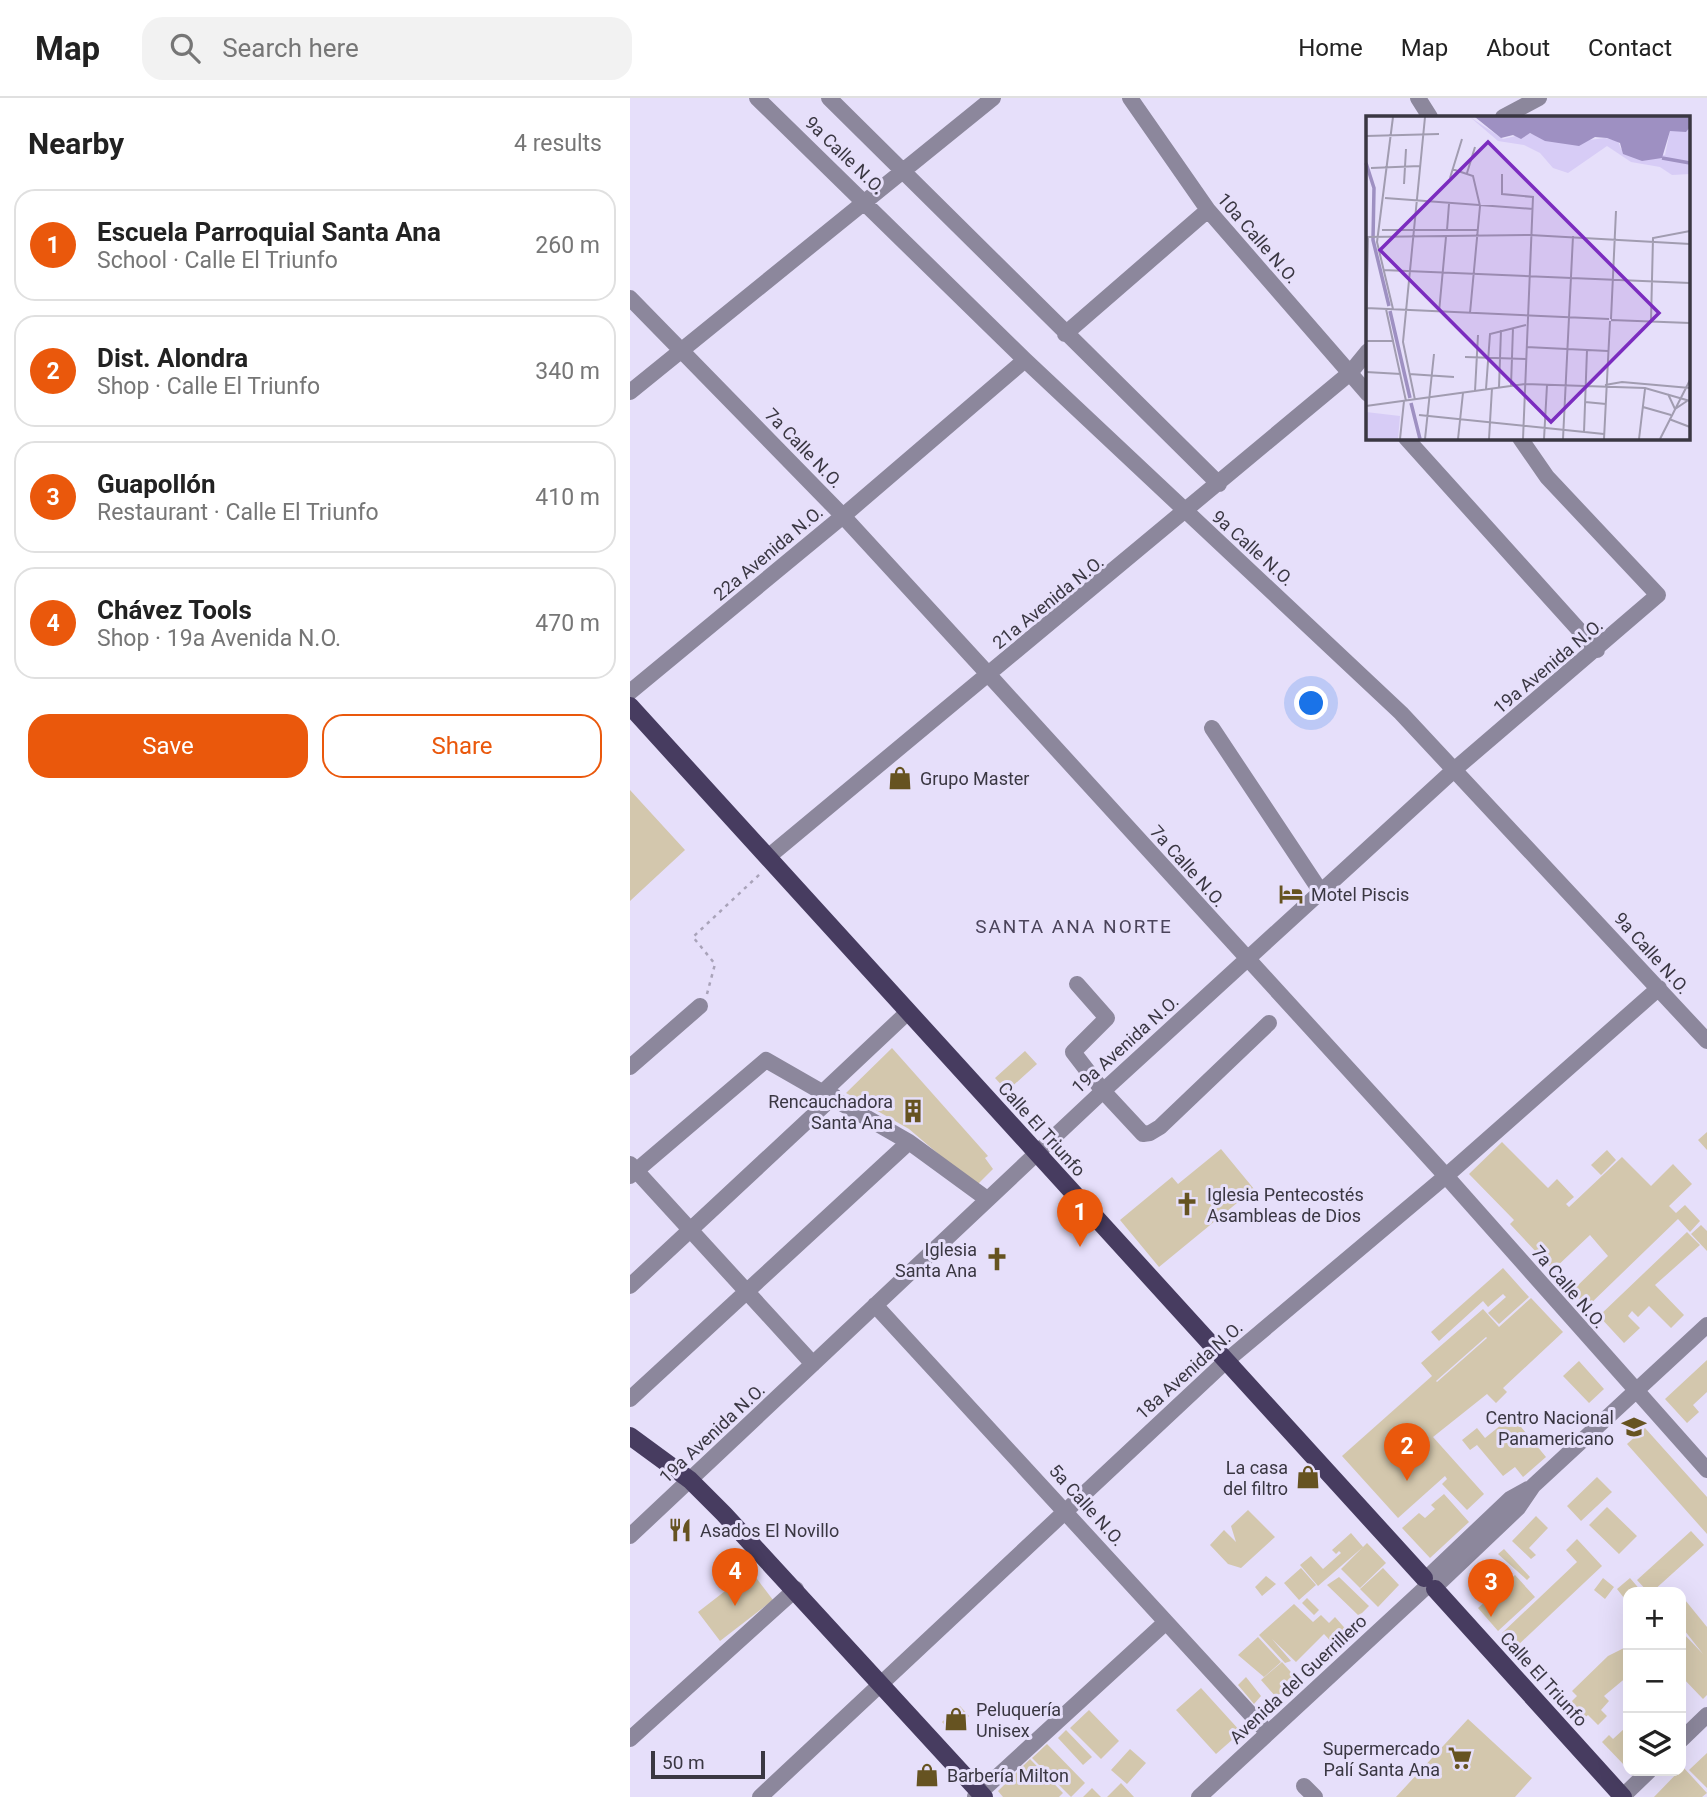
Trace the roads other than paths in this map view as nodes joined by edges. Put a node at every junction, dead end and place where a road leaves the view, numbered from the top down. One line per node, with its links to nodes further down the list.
1 (757, 98): 10 (street, 9a Calle N.O.)
2 (829, 98): 9 (street)
3 (993, 98): 9 (street)
4 (1130, 98): 11 (street, 10a Calle N.O.)
5 (1418, 98): 7 (street)
6 (1539, 98): 8 (street)
7 (1429, 116)
8 (1505, 116)
9 (903, 170): 10 (street); 13 (street)
10 (864, 201): 14 (street); 16 (street, 9a Calle N.O.)
11 (1208, 210): 13 (street); 17 (street, 10a Calle N.O.)
12 (630, 298): 14 (street, 7a Calle N.O.)
13 (1065, 334): 22 (street)
14 (681, 351): 18 (street); 24 (street, 7a Calle N.O.)
15 (1366, 352): 17 (street, 21a Avenida N.O.)
16 (1025, 360): 23 (street, 9a Calle N.O.); 24 (street, 22a Avenida N.O.)
17 (1350, 373): 19 (street, 10a Calle N.O.); 22 (street, 21a Avenida N.O.)
18 (630, 393)
19 (1366, 393)
20 (1407, 439): 25 (street)
21 (1521, 439): 25 (street, 19a Avenida N.O.)
22 (1219, 484): 23 (street, 21a Avenida N.O.)
23 (1186, 513): 26 (street, 21a Avenida N.O.); 30 (street, 9a Calle N.O.)
24 (843, 516): 26 (street, 7a Calle N.O.); 27 (street, 22a Avenida N.O.)
25 (1597, 650): 30 (street, 19a Avenida N.O.)
26 (989, 675): 31 (street, 21a Avenida N.O.); 33 (street, 7a Calle N.O.)
27 (630, 692)
28 (630, 706): 31 (main road, Calle El Triunfo)
29 (1212, 728): 32 (street)
30 (1455, 769): 32 (street, 19a Avenida N.O.); 35 (street, 9a Calle N.O.)
31 (770, 860): 37 (main road, Calle El Triunfo)
32 (1321, 892): 33 (street, 19a Avenida N.O.)
33 (1247, 959): 41 (street, 19a Avenida N.O.); 46 (street, 7a Calle N.O.)
34 (1077, 984): 41 (street)
35 (1659, 988): 39 (street, 9a Calle N.O.); 46 (street, 18a Avenida N.O.)
36 (700, 1006): 40 (street)
37 (908, 1012): 42 (street); 44 (main road, Calle El Triunfo)
38 (1269, 1023): 41 (street)
39 (1707, 1041)
40 (630, 1068)
41 (1103, 1091): 44 (street, 19a Avenida N.O.)
42 (829, 1093): 43 (street); 45 (street); 48 (street)
43 (909, 1142): 47 (street); 50 (street)
44 (1036, 1153): 47 (street, 19a Avenida N.O.); 53 (main road, Calle El Triunfo)
45 (632, 1170): 48 (street)
46 (1446, 1176): 53 (street, 18a Avenida N.O.); 55 (street, 7a Calle N.O.)
47 (987, 1199): 51 (street, 19a Avenida N.O.)
48 (691, 1229): 49 (street); 50 (street)
49 (630, 1286)
50 (748, 1290): 54 (street); 56 (street)
51 (875, 1305): 54 (street, 19a Avenida N.O.); 60 (street, 5a Calle N.O.)
52 (1707, 1325): 55 (street, Avenida del Guerrillero)
53 (1225, 1362): 60 (street, 18a Avenida N.O.); 62 (main road, Calle El Triunfo)
54 (813, 1364): 59 (street, 19a Avenida N.O.)
55 (1634, 1390): 58 (street, 7a Calle N.O.); 62 (street, Avenida del Guerrillero)
56 (630, 1399)
57 (630, 1436): 59 (main road)
58 (1707, 1470)
59 (690, 1480): 61 (street, 19a Avenida N.O.); 63 (main road)
60 (1066, 1510): 64 (street, 5a Calle N.O.); 65 (street, 18a Avenida N.O.)
61 (630, 1536)
62 (1430, 1584): 67 (street, Avenida del Guerrillero); 74 (main road, Calle El Triunfo)
63 (796, 1589): 65 (main road); 69 (street)
64 (1166, 1622): 67 (street, 5a Calle N.O.); 71 (street)
65 (881, 1682): 71 (main road); 72 (street, 18a Avenida N.O.)
66 (1707, 1715): 68 (street)
67 (1268, 1733): 73 (street, Avenida del Guerrillero)
68 (1686, 1735)
69 (630, 1739)
70 (1644, 1776): 74 (street)
71 (980, 1796)
72 (761, 1797)
73 (1199, 1797)
74 (1622, 1797)

